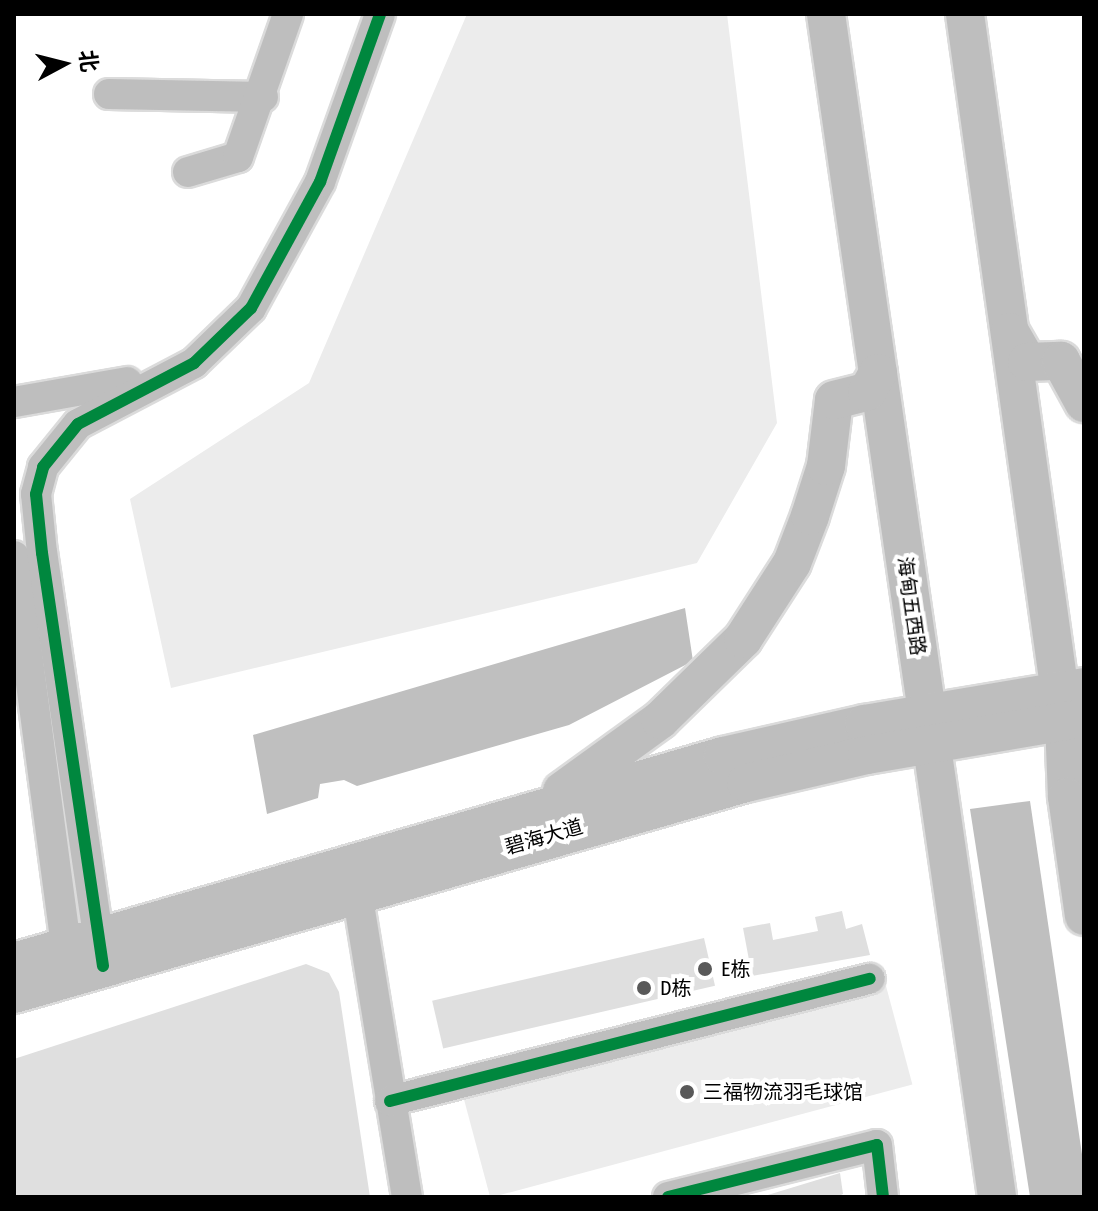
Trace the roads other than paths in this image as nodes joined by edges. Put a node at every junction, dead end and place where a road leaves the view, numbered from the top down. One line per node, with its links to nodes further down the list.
1 (288, 14): 7 (street)
2 (365, 14): 11 (street)
3 (380, 14): 19 (street)
4 (826, 14): 10 (main road, 海甸五西路)
5 (965, 14): 9 (main road)
6 (109, 94): 7 (street)
7 (263, 97): 8 (street)
8 (188, 172)
9 (1010, 331): 12 (main road); 14 (main road)
10 (878, 373): 15 (main road, 海甸五西路); 16 (main road)
11 (14, 402)
12 (1084, 403)
13 (14, 556): 19 (street)
14 (1073, 705): 15 (main road, 碧海大道); 18 (main road)
15 (929, 728): 16 (main road, 碧海大道); 17 (main road, 碧海大道); 27 (main road, 海甸五西路)
16 (550, 803): 19 (main road, 碧海大道)
17 (357, 892): 19 (main road, 碧海大道); 23 (street)
18 (1084, 916)
19 (84, 956): 20 (main road, 碧海大道); 22 (main road, 碧海大道)
20 (14, 962)
21 (870, 979): 23 (street)
22 (14, 994)
23 (390, 1101): 24 (street)
24 (407, 1197)
25 (668, 1197): 26 (street)
26 (883, 1197)
27 (997, 1197)

